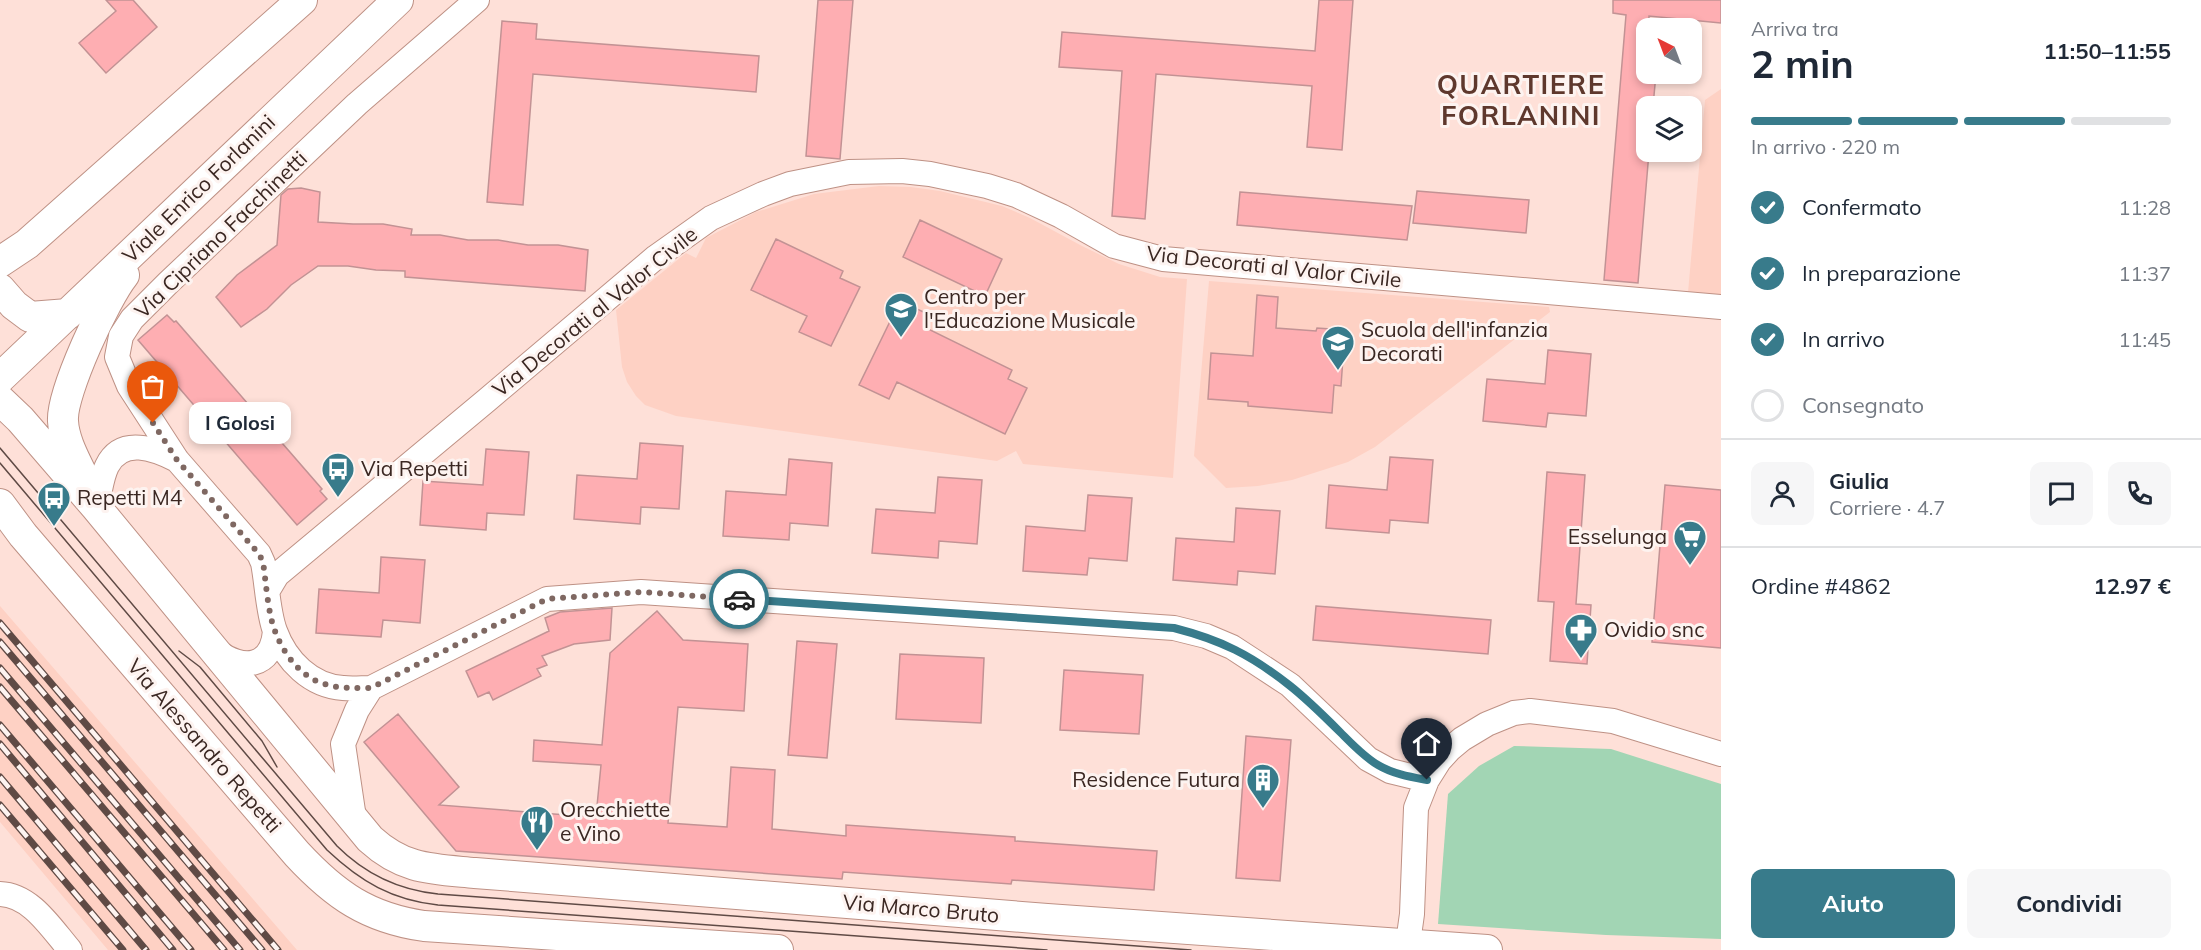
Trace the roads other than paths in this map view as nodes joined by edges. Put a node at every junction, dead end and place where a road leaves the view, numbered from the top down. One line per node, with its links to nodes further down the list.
1 (302, 0): 7 (main road)
2 (380, 0): 5 (main road)
3 (398, 0): 5 (main road, Viale Enrico Forlanini)
4 (477, 0): 14 (street, Via Cipriano Facchinetti)
5 (336, 58): 6 (main road, Viale Enrico Forlanini)
6 (182, 206): 11 (main road, Viale Enrico Forlanini); 16 (main road)
7 (27, 244): 8 (main road); 9 (main road)
8 (0, 262)
9 (2, 297): 11 (main road)
10 (1721, 307): 19 (street, Via Decorati al Valor Civile)
11 (68, 314): 12 (main road, Viale Enrico Forlanini)
12 (0, 378)
13 (0, 400): 16 (main road)
14 (177, 460): 16 (street); 19 (street, Via Cipriano Facchinetti)
15 (0, 504): 18 (main road, Via Alessandro Repetti)
16 (96, 507): 21 (main road)
17 (0, 513): 18 (main road)
18 (23, 535): 29 (main road, Via Alessandro Repetti)
19 (269, 595): 20 (street)
20 (275, 631): 21 (street); 22 (street)
21 (212, 648): 25 (main road)
22 (371, 688): 24 (street); 25 (street)
23 (1721, 754): 24 (street)
24 (1427, 780): 27 (street)
25 (354, 818): 27 (main road, Via Marco Bruto)
26 (0, 894): 28 (street)
27 (1408, 948): 30 (main road, Via Marco Bruto)
28 (70, 950)
29 (778, 950)
30 (1487, 950)

